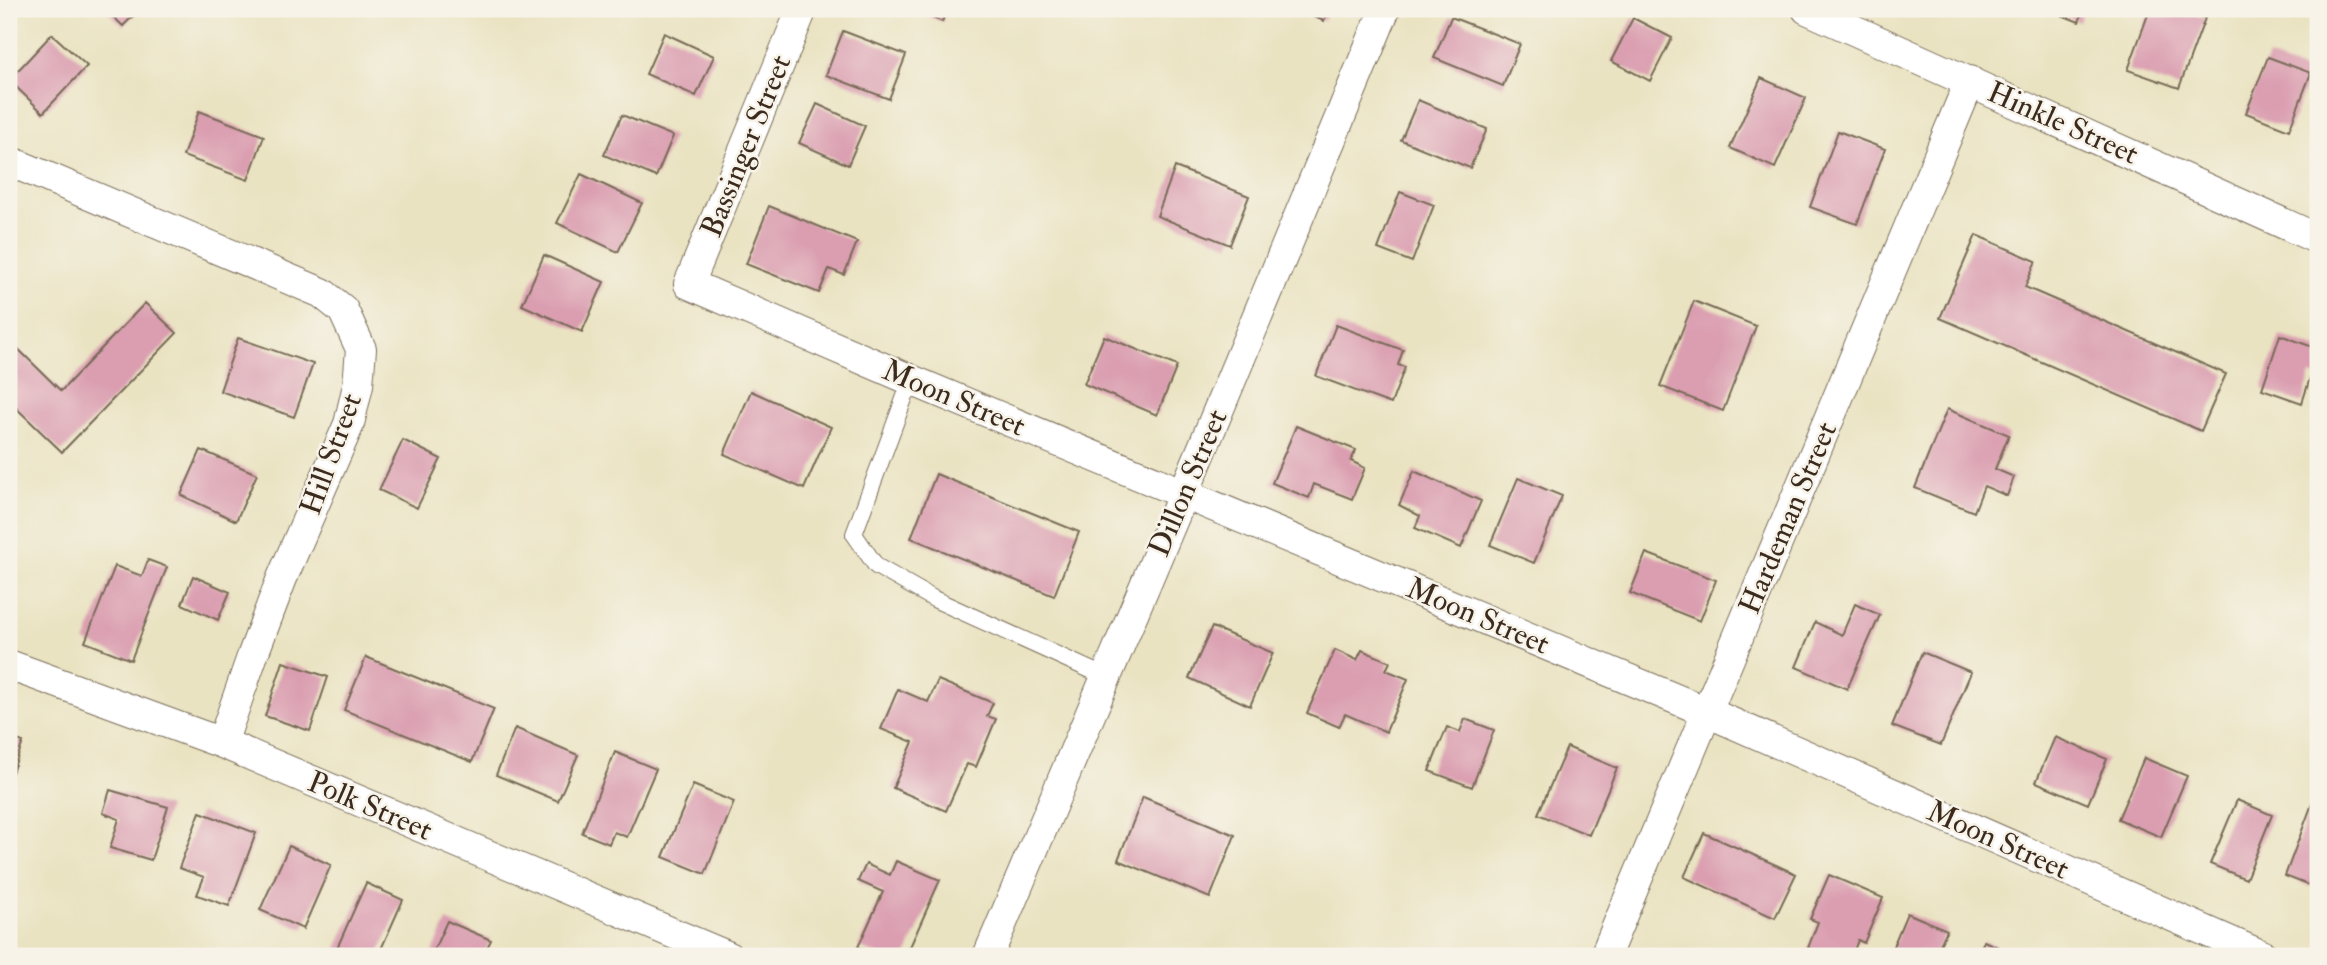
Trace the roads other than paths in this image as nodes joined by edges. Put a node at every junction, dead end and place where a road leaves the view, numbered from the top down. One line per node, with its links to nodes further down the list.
1 (803, 9): 7 (street, Bassinger Street)
2 (1385, 9): 9 (street, Dillon Street)
3 (1807, 9): 4 (street, Hinkle Street)
4 (1970, 81): 6 (street, Hinkle Street); 12 (street, Hardeman Street)
5 (9, 160): 13 (street, Hill Street)
6 (2318, 239)
7 (689, 284): 8 (street, Moon Street)
8 (911, 380): 9 (street, Moon Street); 11 (lane)
9 (1184, 493): 11 (street, Dillon Street); 12 (street, Moon Street)
10 (9, 665): 13 (street, Polk Street)
11 (1106, 677): 15 (street, Dillon Street)
12 (1707, 712): 16 (street, Hardeman Street); 17 (street, Moon Street)
13 (222, 743): 14 (street, Polk Street)
14 (727, 956)
15 (988, 956)
16 (1605, 956)
17 (2263, 956)

